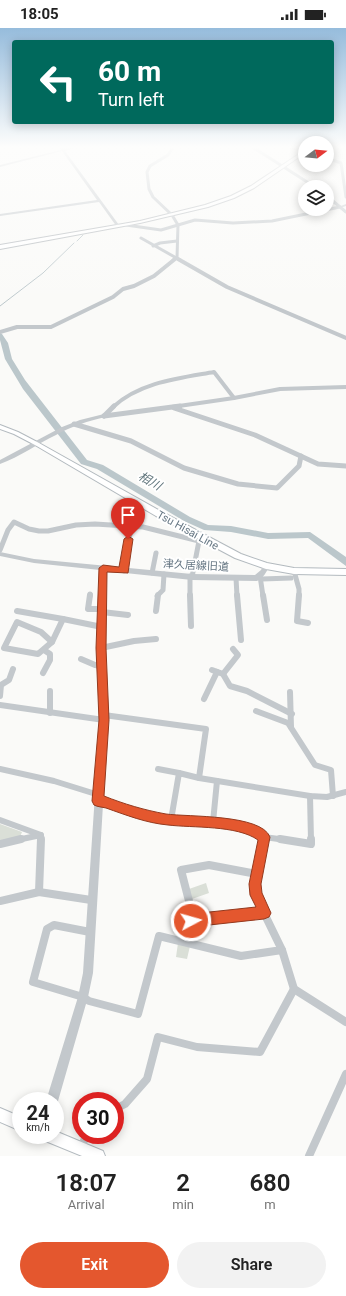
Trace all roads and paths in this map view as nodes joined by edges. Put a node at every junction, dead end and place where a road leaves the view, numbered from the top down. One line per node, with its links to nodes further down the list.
1 (153, 199): 9 (street)
2 (226, 199): 9 (main road)
3 (100, 201): 8 (street); 11 (street)
4 (334, 202): 6 (street)
5 (346, 205): 6 (street)
6 (340, 207): 7 (street); 12 (street)
7 (346, 212)
8 (0, 215)
9 (171, 215): 10 (main road); 12 (street)
10 (126, 225): 11 (main road); 12 (street)
11 (118, 226): 16 (main road)
12 (178, 226): 14 (street)
13 (140, 238): 15 (street)
14 (177, 241): 15 (street); 17 (street)
15 (153, 246): 17 (street)
16 (0, 247)
17 (177, 258): 18 (street); 19 (street)
18 (0, 332)
19 (346, 338)
20 (346, 387): 21 (street)
21 (234, 398): 22 (street); 23 (street)
22 (172, 407): 23 (street); 27 (street)
23 (104, 416): 24 (street)
24 (74, 424): 26 (street); 27 (street)
25 (0, 427): 26 (main road, Tsu Hisai Line)
26 (37, 444): 28 (street); 31 (main road, Tsu Hisai Line)
27 (301, 456): 29 (street)
28 (0, 462)
29 (346, 466)
30 (132, 527): 31 (street); 32 (street); 37 (street)
31 (201, 539): 35 (main road, Tsu Hisai Line); 42 (street)
32 (0, 550)
33 (156, 553): 39 (street)
34 (0, 554): 36 (street, 津久居線旧道)
35 (266, 566): 41 (main road, Tsu Hisai Line); 44 (street)
36 (103, 568): 37 (street, 津久居線旧道); 46 (street)
37 (124, 571): 39 (street, 津久居線旧道)
38 (346, 572): 41 (main road, Tsu Hisai Line)
39 (152, 573): 40 (street, 津久居線旧道)
40 (164, 574): 42 (street, 津久居線旧道); 47 (street)
41 (293, 575): 44 (street); 52 (street)
42 (191, 576): 43 (street, 津久居線旧道); 53 (street)
43 (236, 578): 44 (street, 津久居線旧道); 56 (street)
44 (261, 578): 51 (street)
45 (90, 594): 46 (street)
46 (102, 610): 49 (street); 54 (street)
47 (156, 610)
48 (17, 611): 50 (street)
49 (128, 615)
50 (63, 620): 54 (street); 57 (street)
51 (267, 620)
52 (308, 623)
53 (190, 626)
54 (102, 627): 58 (street)
55 (156, 639): 58 (street)
56 (241, 640)
57 (52, 642): 60 (street); 60 (street)
58 (101, 648): 62 (street)
59 (233, 649): 64 (street)
60 (44, 650): 65 (street)
61 (81, 659): 62 (street)
62 (102, 666): 74 (street)
63 (13, 669): 68 (street)
64 (217, 672): 69 (street); 73 (street)
65 (43, 673)
66 (50, 691): 72 (street)
67 (290, 692): 73 (street)
68 (0, 696)
69 (204, 699)
70 (0, 704): 72 (street)
71 (256, 711): 75 (street)
72 (50, 713): 74 (street)
73 (292, 714): 75 (street)
74 (104, 717): 79 (street); 84 (street)
75 (291, 727): 83 (street)
76 (0, 769): 84 (street)
77 (158, 769): 78 (street)
78 (179, 773): 79 (street); 86 (street)
79 (199, 778): 80 (street)
80 (217, 781): 82 (street); 87 (street)
81 (346, 792): 83 (street)
82 (310, 796): 83 (street); 89 (street)
83 (333, 796)
84 (98, 798): 86 (street); 93 (street)
85 (0, 820): 88 (street)
86 (171, 820): 87 (street)
87 (213, 822): 89 (street)
88 (41, 835): 90 (street); 92 (street)
89 (264, 837): 91 (street)
90 (0, 844)
91 (257, 874): 95 (street); 95 (street)
92 (38, 892): 93 (street); 94 (street)
93 (92, 900): 96 (street)
94 (0, 901)
95 (264, 913): 97 (street)
96 (90, 932): 99 (street); 99 (street)
97 (282, 950): 98 (street); 99 (street)
98 (294, 989): 100 (street); 103 (street)
99 (83, 997): 102 (street)
100 (346, 1022)
101 (346, 1074): 110 (street)
102 (55, 1092)
103 (124, 1104)
104 (0, 1115): 105 (main road)
105 (12, 1120)
106 (64, 1142): 108 (main road)
107 (83, 1144): 108 (street)
108 (81, 1149): 109 (main road)
109 (98, 1156)
110 (309, 1156)

